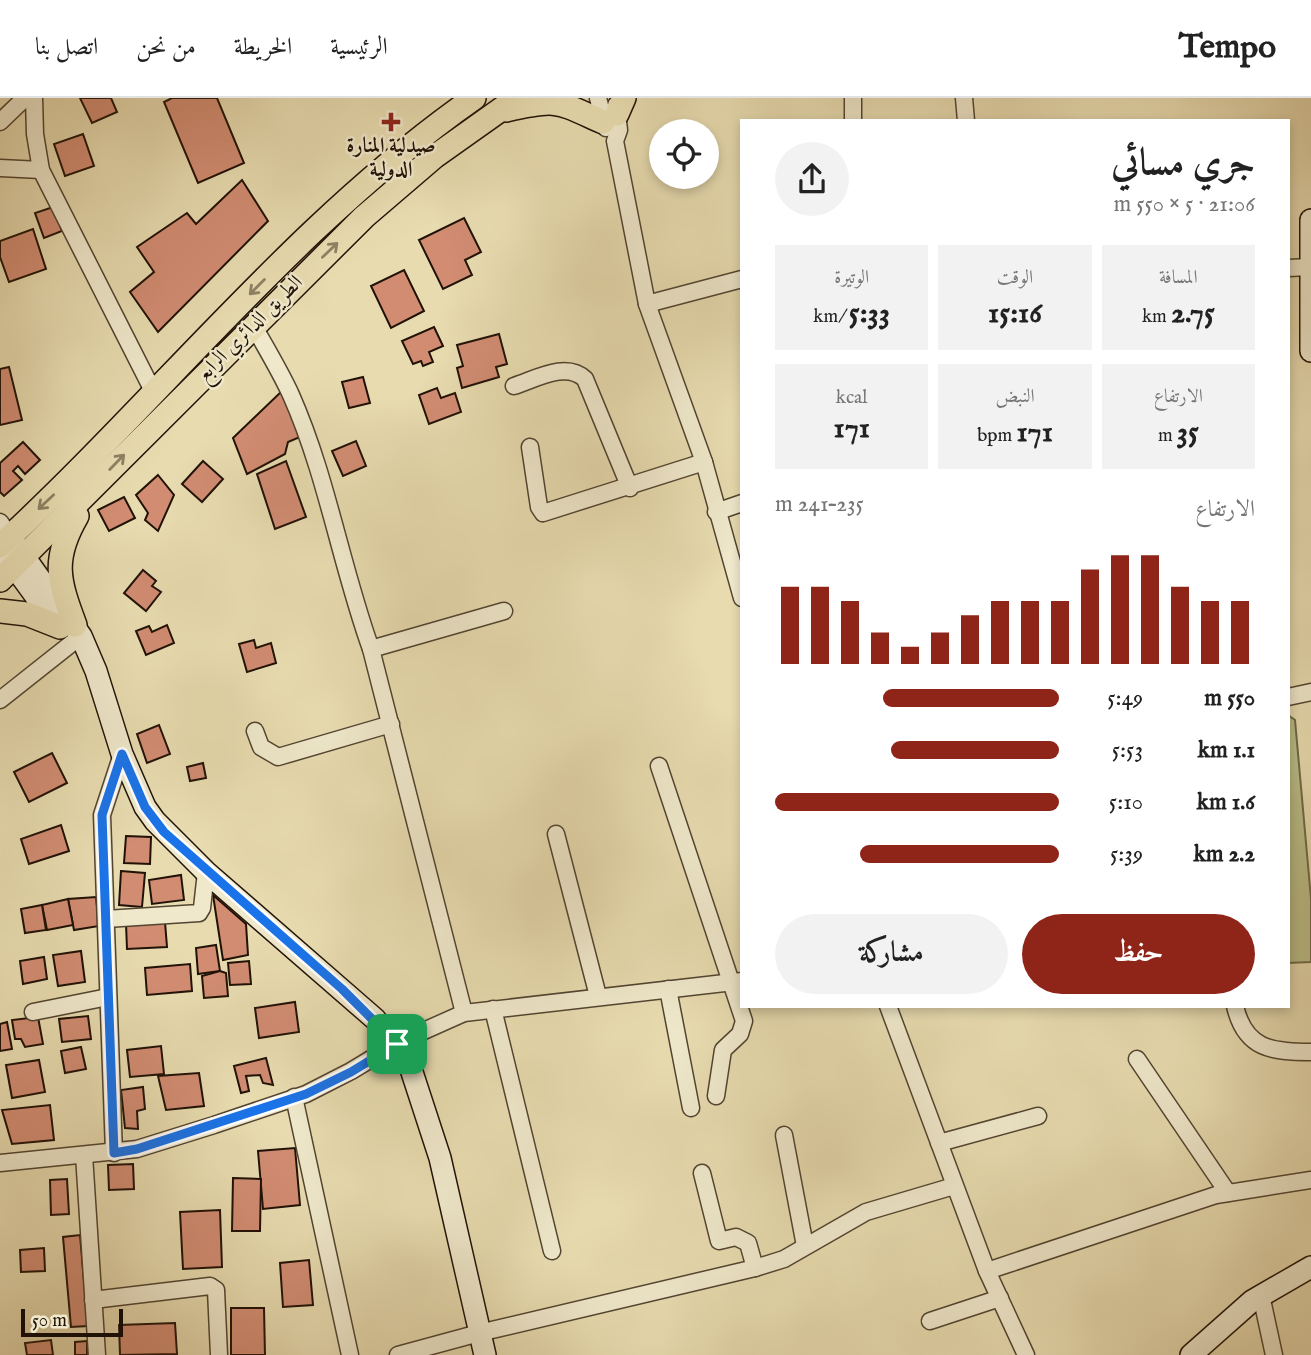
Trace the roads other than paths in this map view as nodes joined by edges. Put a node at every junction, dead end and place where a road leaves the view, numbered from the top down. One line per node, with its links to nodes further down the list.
1 (25, 98): 12 (street)
2 (34, 98): 14 (street)
3 (474, 98): 23 (main road, الطريق الدائري الرابع, one-way to 23)
4 (517, 98): 8 (main road, الطريق الدائري الرابع)
5 (598, 98): 9 (street)
6 (853, 98): 10 (street)
7 (964, 98): 11 (street)
8 (493, 115): 9 (main road); 20 (main road, الطريق الدائري الرابع, one-way to 8)
9 (615, 115): 19 (street)
10 (853, 119)
11 (966, 119)
12 (0, 122)
13 (0, 168): 14 (street)
14 (41, 170): 23 (street)
15 (1311, 220): 16 (street)
16 (1310, 253): 17 (street); 21 (street)
17 (1290, 267)
18 (740, 280): 19 (street)
19 (647, 304): 25 (street)
20 (253, 324): 26 (main road, الطريق الدائري الرابع, one-way to 20); 36 (street)
21 (1311, 351)
22 (514, 386): 27 (street)
23 (154, 393): 30 (main road, الطريق الدائري الرابع, one-way to 30)
24 (530, 447): 27 (street)
25 (704, 463): 27 (street); 29 (street)
26 (94, 487): 31 (main road, الطريق الدائري الرابع); 35 (main road)
27 (630, 488)
28 (740, 504): 29 (street)
29 (716, 512): 32 (street)
30 (2, 537): 31 (street)
31 (13, 569): 35 (street)
32 (738, 571)
33 (0, 611): 35 (main road)
34 (504, 611): 36 (street)
35 (69, 632): 39 (street); 42 (street)
36 (371, 649): 40 (street)
37 (1311, 692): 38 (street)
38 (1290, 697)
39 (0, 700)
40 (391, 724): 41 (street); 57 (street)
41 (255, 731)
42 (122, 754): 45 (street); 46 (street)
43 (659, 766): 47 (street)
44 (556, 834): 49 (street)
45 (206, 872): 46 (street); 58 (street)
46 (106, 919): 50 (street)
47 (736, 982): 48 (street); 51 (street)
48 (667, 989): 49 (street); 64 (street)
49 (598, 996): 55 (street)
50 (108, 998): 56 (street); 68 (street)
51 (740, 1002)
52 (741, 1008): 62 (street)
53 (889, 1008): 67 (street)
54 (1235, 1008): 59 (street)
55 (493, 1009): 57 (street); 76 (street)
56 (33, 1012)
57 (464, 1013): 58 (street)
58 (397, 1044): 63 (street); 84 (street)
59 (1304, 1052): 61 (street)
60 (1137, 1059): 74 (street)
61 (1311, 1066)
62 (716, 1096)
63 (294, 1097): 68 (street); 87 (street)
64 (691, 1108)
65 (1038, 1116): 67 (street)
66 (784, 1135): 75 (street)
67 (939, 1143): 73 (street)
68 (114, 1153): 69 (street)
69 (84, 1155): 70 (street); 82 (street)
70 (0, 1163)
71 (702, 1173): 78 (street)
72 (1311, 1180): 74 (street)
73 (954, 1186): 75 (street); 79 (street)
74 (1227, 1193): 79 (street)
75 (805, 1246): 78 (street)
76 (552, 1251)
77 (1311, 1267): 80 (street)
78 (755, 1268): 84 (street)
79 (987, 1272): 81 (street)
80 (1261, 1295): 91 (street); 92 (street)
81 (1000, 1298): 83 (street); 90 (street)
82 (93, 1300): 85 (street); 86 (street)
83 (930, 1321)
84 (479, 1333): 88 (street); 89 (street)
85 (97, 1355)
86 (219, 1355)
87 (350, 1355)
88 (398, 1355)
89 (485, 1355)
90 (1026, 1355)
91 (1191, 1355)
92 (1274, 1355)

